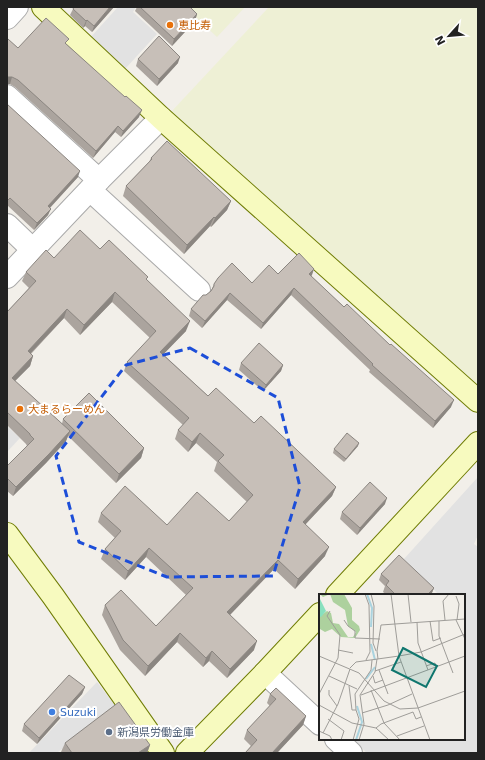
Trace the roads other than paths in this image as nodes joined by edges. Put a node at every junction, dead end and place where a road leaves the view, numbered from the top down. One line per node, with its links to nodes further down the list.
1 (16, 7): 3 (street)
2 (43, 7): 5 (street)
3 (7, 18)
4 (7, 96): 6 (street)
5 (161, 118): 6 (street); 11 (street)
6 (94, 185): 8 (street); 10 (street)
7 (7, 225): 8 (street)
8 (33, 250): 9 (street)
9 (7, 277)
10 (199, 290)
11 (478, 401)
12 (478, 443): 14 (street)
13 (7, 534): 19 (street)
14 (338, 594)
15 (319, 615): 16 (street)
16 (265, 673): 17 (street); 20 (street)
17 (319, 723)
18 (337, 740): 21 (street)
19 (163, 753)
20 (187, 753)
21 (351, 753)

